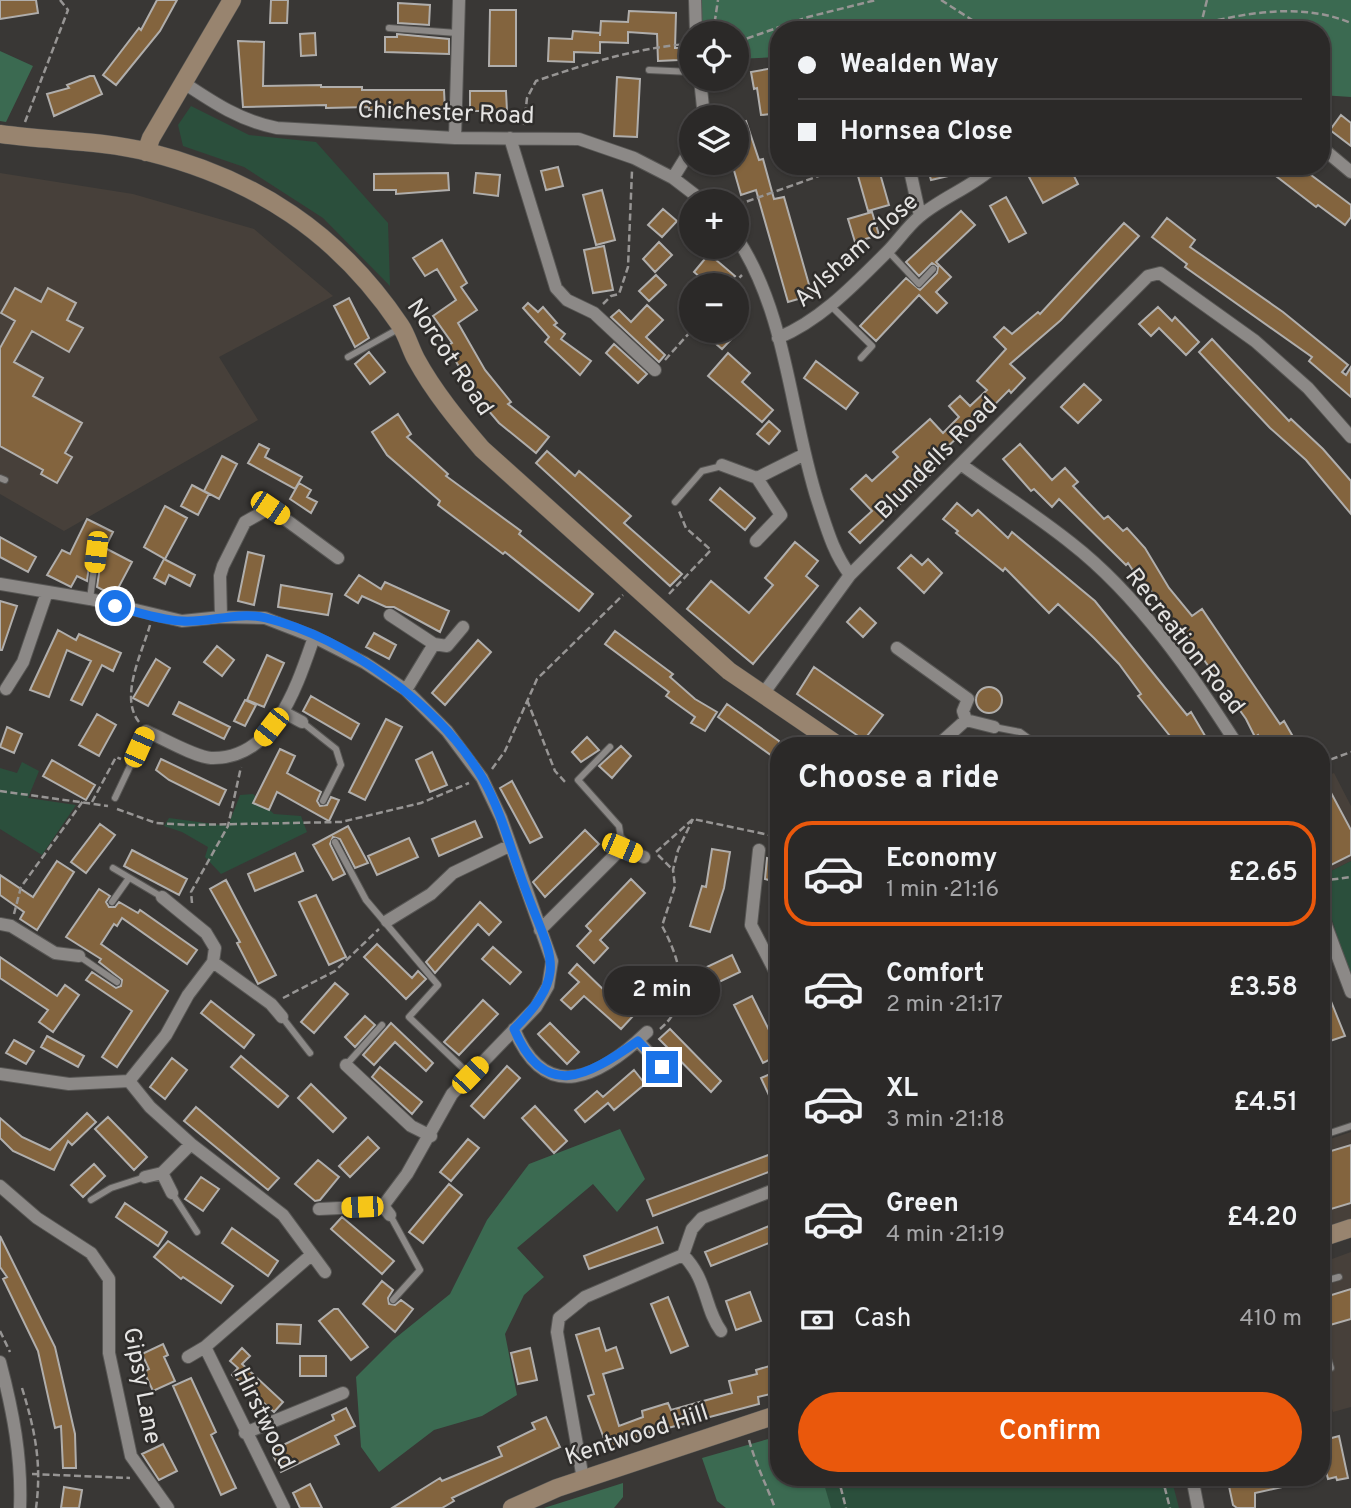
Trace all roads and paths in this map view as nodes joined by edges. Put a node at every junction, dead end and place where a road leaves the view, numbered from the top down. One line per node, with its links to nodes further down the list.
1 (60, 0): 25 (path)
2 (232, 0): 23 (street)
3 (459, 0): 18 (street)
4 (695, 0): 9 (street)
5 (718, 0): 10 (path)
6 (876, 0): 11 (path)
7 (941, 0): 12 (path)
8 (1208, 0): 13 (path)
9 (696, 21)
10 (715, 21)
11 (796, 21)
12 (974, 21)
13 (1202, 21)
14 (1214, 21): 15 (path)
15 (1351, 23)
16 (389, 28): 18 (lane)
17 (770, 30): 19 (path)
18 (459, 33): 26 (street)
19 (749, 37)
20 (679, 45): 27 (path)
21 (649, 70): 22 (lane)
22 (679, 71)
23 (184, 83): 26 (street, Chichester Road); 28 (street)
24 (0, 134): 25 (street, Norcot Road)
25 (19, 136): 28 (street, Norcot Road)
26 (455, 138): 27 (street, Chichester Road)
27 (516, 138): 30 (street, Chichester Road); 44 (street)
28 (146, 152): 45 (street, Norcot Road)
29 (1330, 154): 32 (street)
30 (634, 158): 36 (street, Chichester Road); 44 (path)
31 (679, 168): 36 (street)
32 (1351, 172)
33 (822, 175): 38 (path)
34 (911, 175): 39 (street)
35 (985, 175): 39 (street, Aylsham Close)
36 (673, 178): 37 (street, Chichester Road)
37 (687, 189)
38 (749, 201)
39 (920, 216): 40 (street, Aylsham Close)
40 (888, 251): 42 (lane); 43 (street, Aylsham Close)
41 (749, 257): 46 (street)
42 (933, 270)
43 (831, 305): 46 (street, Aylsham Close); 49 (lane)
44 (594, 313): 50 (street)
45 (401, 327): 48 (lane); 66 (street, Norcot Road)
46 (778, 338): 52 (street)
47 (680, 343): 50 (path)
48 (348, 357)
49 (862, 358)
50 (655, 370)
51 (1351, 437): 54 (street, Blundells Road)
52 (803, 455): 55 (street); 62 (street)
53 (722, 465): 55 (street); 57 (lane)
54 (962, 465): 62 (street, Blundells Road); 86 (street, Recreation Road)
55 (757, 478): 59 (street)
56 (274, 494): 58 (street)
57 (675, 502): 66 (path)
58 (270, 508): 61 (street); 69 (street)
59 (756, 541)
60 (96, 552): 65 (lane)
61 (338, 558)
62 (850, 575): 76 (street, Blundells Road)
63 (0, 584): 64 (street)
64 (47, 593): 65 (street); 75 (street)
65 (90, 599): 67 (street)
66 (657, 607): 76 (street, Norcot Road)
67 (153, 615): 69 (street); 82 (path)
68 (390, 615): 72 (street)
69 (221, 617): 71 (street)
70 (463, 627): 72 (street)
71 (314, 637): 74 (street); 78 (street)
72 (434, 644): 74 (street)
73 (897, 648): 79 (street)
74 (406, 690): 101 (street)
75 (4, 693)
76 (763, 694): 83 (street, Norcot Road)
77 (527, 700): 92 (path)
78 (283, 712): 80 (street); 89 (street)
79 (966, 720): 81 (street); 84 (street)
80 (303, 722): 95 (lane)
81 (994, 727): 85 (lane)
82 (146, 731): 89 (street); 91 (street)
83 (826, 737)
84 (947, 737)
85 (1027, 737)
86 (1232, 737)
87 (610, 747): 100 (lane)
88 (1351, 752): 90 (path)
89 (236, 755): 111 (path)
90 (1330, 760)
91 (132, 762): 93 (lane); 96 (path)
92 (573, 790)
93 (115, 798)
94 (83, 801): 113 (path)
95 (323, 801)
96 (92, 802)
97 (693, 820): 98 (path); 105 (path); 105 (path)
98 (770, 835)
99 (335, 842): 112 (lane)
100 (621, 844): 103 (street); 114 (street)
101 (509, 846): 112 (street); 114 (street)
102 (759, 850): 118 (street)
103 (644, 857)
104 (113, 868): 107 (lane)
105 (673, 870): 125 (path)
106 (1351, 876): 108 (path)
107 (129, 878): 109 (lane); 110 (lane)
108 (1330, 880)
109 (163, 897): 111 (street)
110 (112, 902)
111 (188, 908): 117 (street)
112 (387, 921): 121 (path); 130 (lane)
113 (6, 925): 116 (street)
114 (540, 930): 124 (street)
115 (1330, 936): 120 (street)
116 (79, 956): 119 (lane)
117 (213, 962): 121 (street); 131 (street)
118 (770, 962)
119 (117, 982)
120 (1351, 992)
121 (271, 1004): 122 (street)
122 (282, 1017): 126 (lane)
123 (382, 1025): 127 (lane)
124 (514, 1029): 125 (street); 130 (street)
125 (642, 1037): 128 (street)
126 (310, 1053)
127 (346, 1065): 134 (street)
128 (662, 1067)
129 (0, 1074): 131 (street)
130 (470, 1075): 134 (street)
131 (129, 1081): 135 (street)
132 (1351, 1126): 133 (lane)
133 (1330, 1133)
134 (431, 1136): 143 (street)
135 (191, 1144): 136 (street); 148 (street)
136 (162, 1173): 137 (street); 140 (street)
137 (145, 1177): 141 (lane)
138 (0, 1186): 165 (street, Gipsy Lane)
139 (770, 1192): 147 (street)
140 (172, 1193): 145 (lane)
141 (91, 1200)
142 (319, 1209): 143 (street)
143 (387, 1211): 152 (lane)
144 (1351, 1228): 146 (street)
145 (197, 1232)
146 (1330, 1235)
147 (683, 1255): 153 (street); 166 (street)
148 (310, 1256): 149 (street); 154 (street, Hirstwood)
149 (325, 1272)
150 (1339, 1277): 151 (lane)
151 (1330, 1280)
152 (393, 1300)
153 (721, 1331)
154 (205, 1347): 155 (street, Hirstwood); 163 (street, Hirstwood)
155 (188, 1357)
156 (0, 1362): 170 (street)
157 (1330, 1365): 158 (lane)
158 (1331, 1368)
159 (19, 1378): 164 (path)
160 (343, 1393): 163 (street)
161 (770, 1417): 162 (street, Kentwood Hill)
162 (745, 1426): 166 (street, Kentwood Hill); 175 (path)
163 (245, 1433): 173 (street, Hirstwood)
164 (40, 1475): 165 (path); 171 (path)
165 (147, 1478): 172 (street, Gipsy Lane)
166 (583, 1479): 174 (street, Kentwood Hill)
167 (840, 1486): 176 (path)
168 (1165, 1486): 177 (path)
169 (1194, 1486): 178 (street)
170 (20, 1508)
171 (36, 1508)
172 (168, 1508)
173 (284, 1508)
174 (512, 1508)
175 (775, 1508)
176 (846, 1508)
177 (1170, 1508)
178 (1198, 1508)

